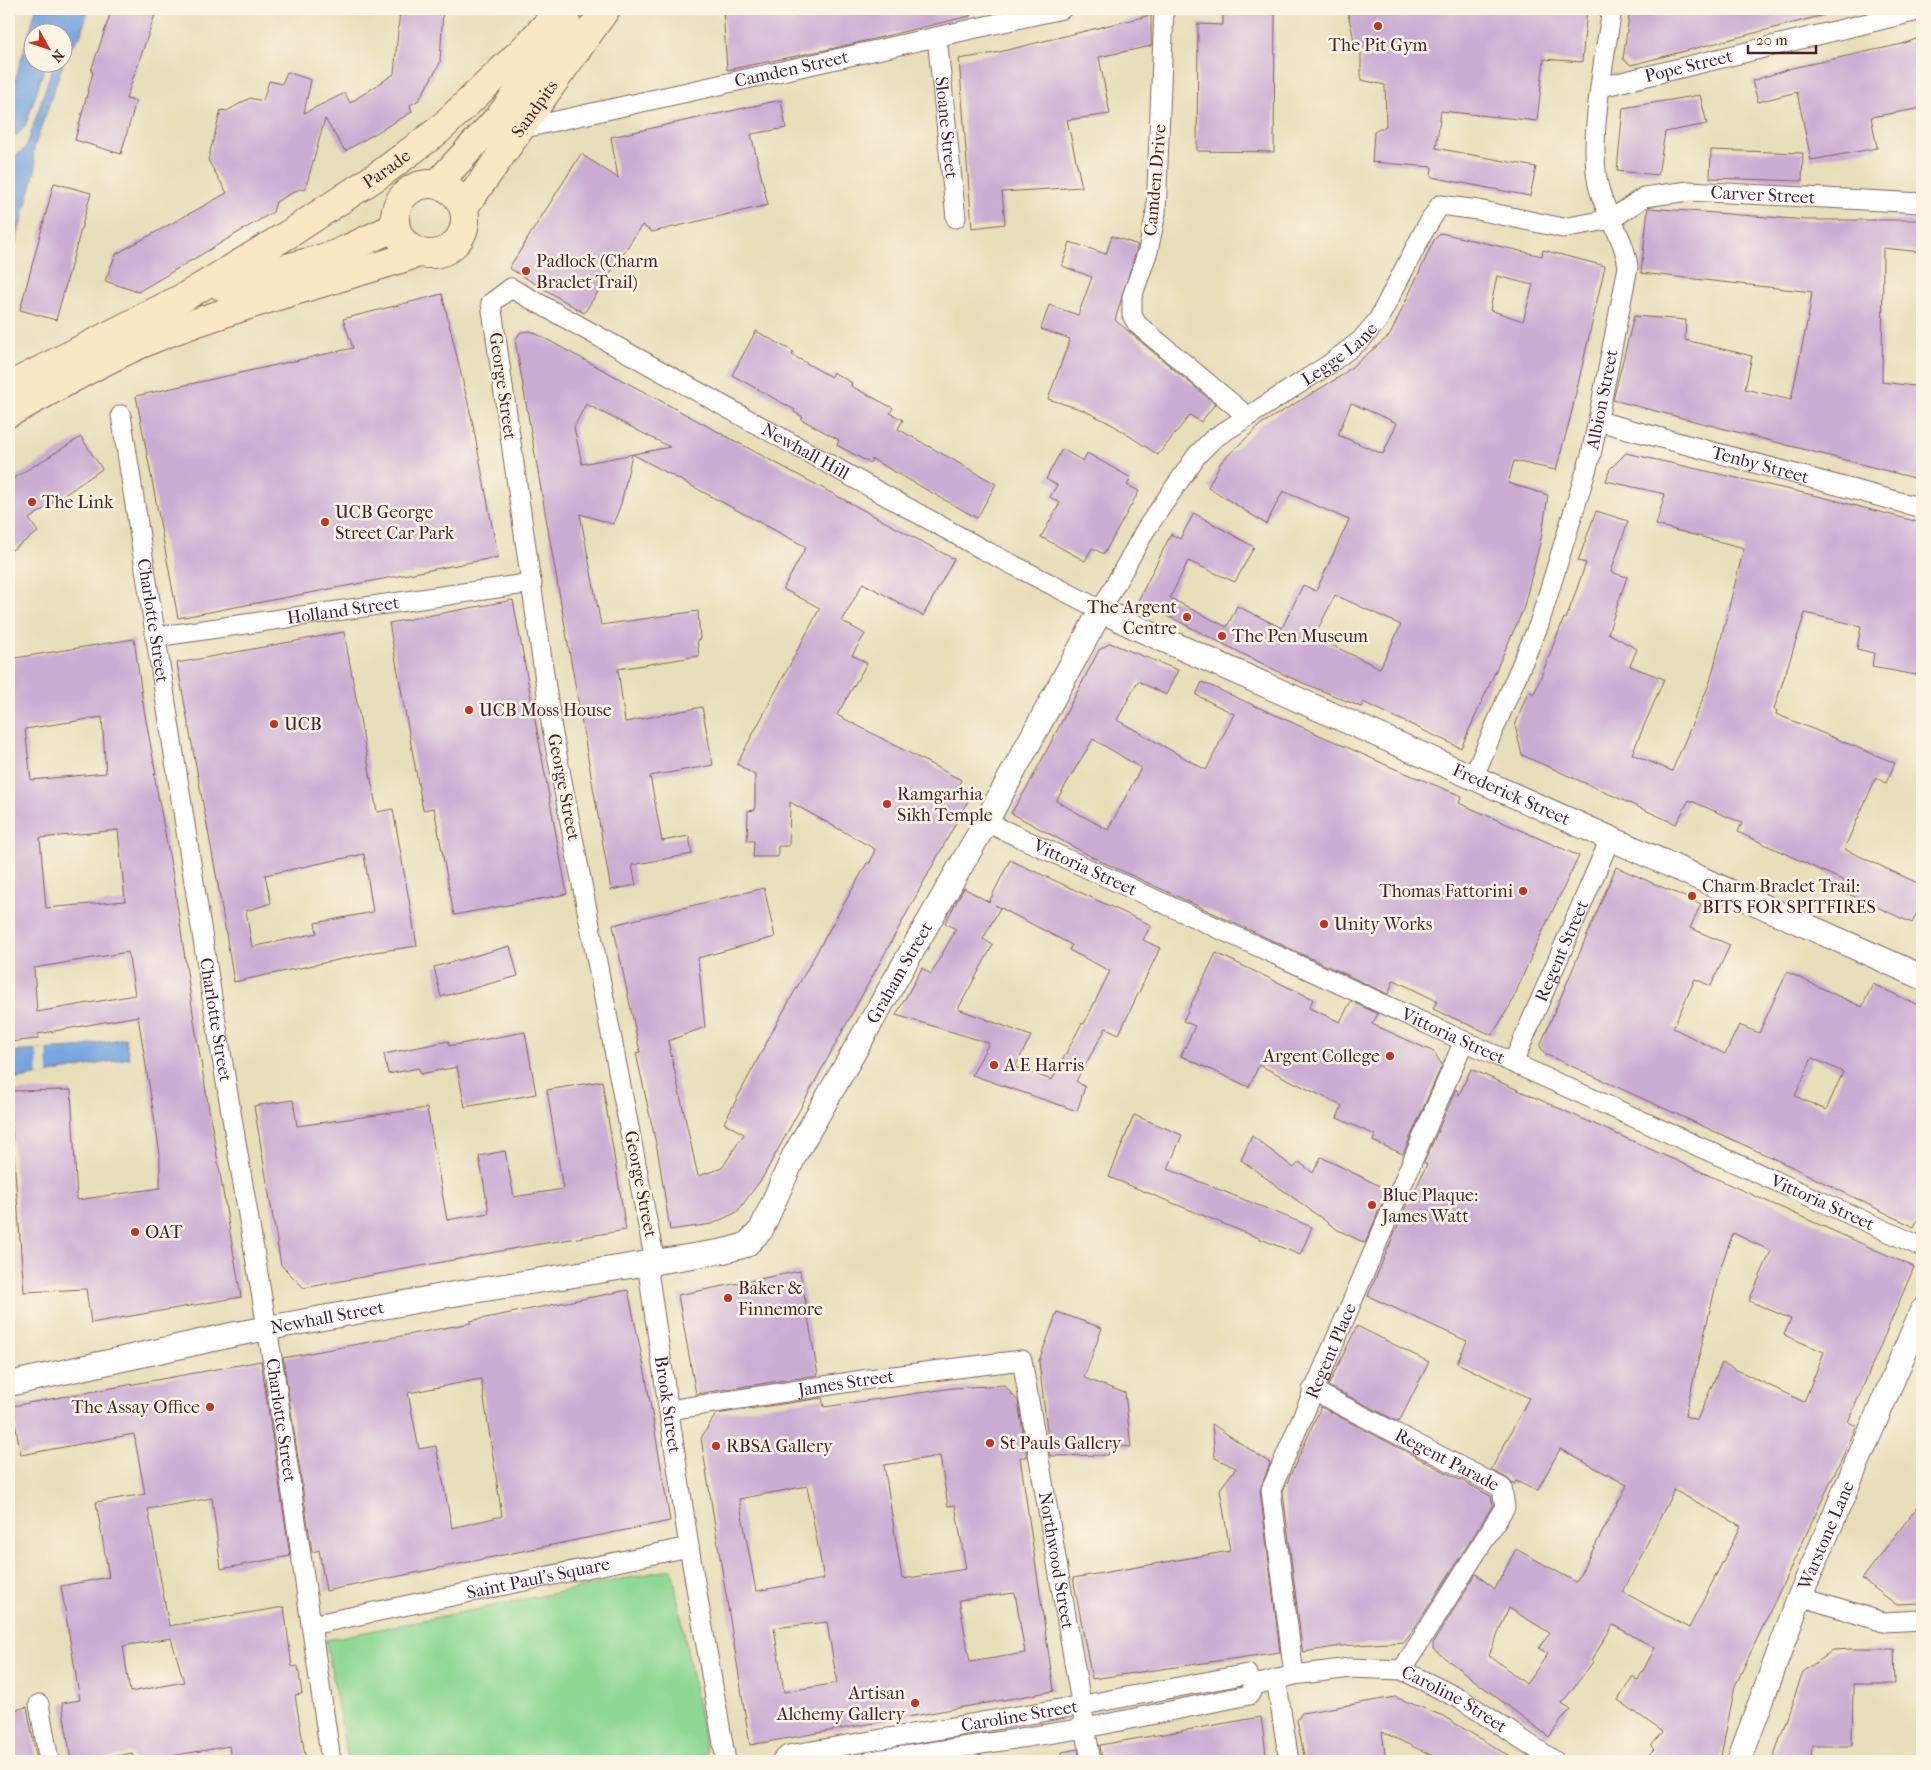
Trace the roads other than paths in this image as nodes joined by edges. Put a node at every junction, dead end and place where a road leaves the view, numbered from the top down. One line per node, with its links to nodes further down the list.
1 (561, 9): 19 (main road, Parade)
2 (578, 9): 11 (main road, Sandpits)
3 (606, 9): 10 (main road, Sandpits)
4 (1062, 9): 8 (street, Camden Street)
5 (1164, 9): 23 (street, Camden Drive)
6 (1612, 9): 9 (street, Albion Street)
7 (1922, 10): 9 (street, Pope Street)
8 (937, 37): 10 (street, Camden Street); 14 (street, Sloane Street)
9 (1601, 87): 15 (street, Albion Street)
10 (520, 129): 13 (main road, Sandpits)
11 (436, 184): 13 (main road); 16 (main road)
12 (1922, 203): 15 (street, Carver Street)
13 (464, 207): 17 (main road)
14 (956, 218)
15 (1612, 219): 23 (street, Legge Lane); 24 (street, Albion Street)
16 (395, 226): 17 (main road); 19 (main road, Parade)
17 (419, 253): 21 (main road)
18 (511, 288): 26 (street, George Street); 27 (street, Newhall Hill)
19 (186, 296): 20 (main road, Parade)
20 (9, 386)
21 (9, 413)
22 (121, 415): 28 (street, Charlotte Street)
23 (1248, 416): 27 (street, Legge Lane)
24 (1598, 421): 25 (street, Tenby Street); 29 (street, Albion Street)
25 (1922, 508)
26 (532, 583): 28 (street, Holland Street); 36 (street, George Street)
27 (1101, 610): 29 (street, Frederick Street); 30 (street, Graham Street)
28 (155, 637): 38 (street, Charlotte Street)
29 (1474, 778): 31 (street, Frederick Street)
30 (986, 822): 33 (street, Vittoria Street); 36 (street, Graham Street)
31 (1610, 839): 32 (street, Frederick Street); 34 (street, Regent Street)
32 (1922, 977)
33 (1464, 1041): 34 (street, Vittoria Street); 41 (street, Regent Place)
34 (1513, 1062): 35 (street, Vittoria Street)
35 (1922, 1247)
36 (651, 1263): 38 (street, Newhall Street); 42 (street, Brook Street)
37 (1922, 1311): 44 (street, Warstone Lane)
38 (266, 1329): 40 (street, Newhall Street); 46 (street, Charlotte Street)
39 (1022, 1360): 42 (street, James Street); 51 (street, Northwood Street)
40 (9, 1384)
41 (1312, 1390): 47 (street, Regent Parade); 48 (street, Regent Place)
42 (669, 1410): 43 (street, Brook Street)
43 (689, 1548): 46 (street, Saint Paul's Square); 55 (street)
44 (1800, 1596): 45 (street); 61 (street, Warstone Lane)
45 (1922, 1620)
46 (311, 1625): 54 (street)
47 (1402, 1670): 48 (street, Caroline Street); 60 (street, Caroline Street)
48 (1285, 1677): 49 (street, Caroline Street); 59 (street, Regent Place)
49 (1255, 1685): 51 (street, Caroline Street); 52 (street, Caroline Street)
50 (39, 1704): 53 (street)
51 (1082, 1706): 52 (street, Northwood Street); 56 (street, Caroline Street)
52 (1086, 1728): 57 (street, Caroline Street); 58 (street, Northwood Street)
53 (49, 1761)
54 (331, 1761)
55 (726, 1761)
56 (781, 1761)
57 (871, 1761)
58 (1091, 1761)
59 (1289, 1761)
60 (1555, 1761)
61 (1739, 1761)

